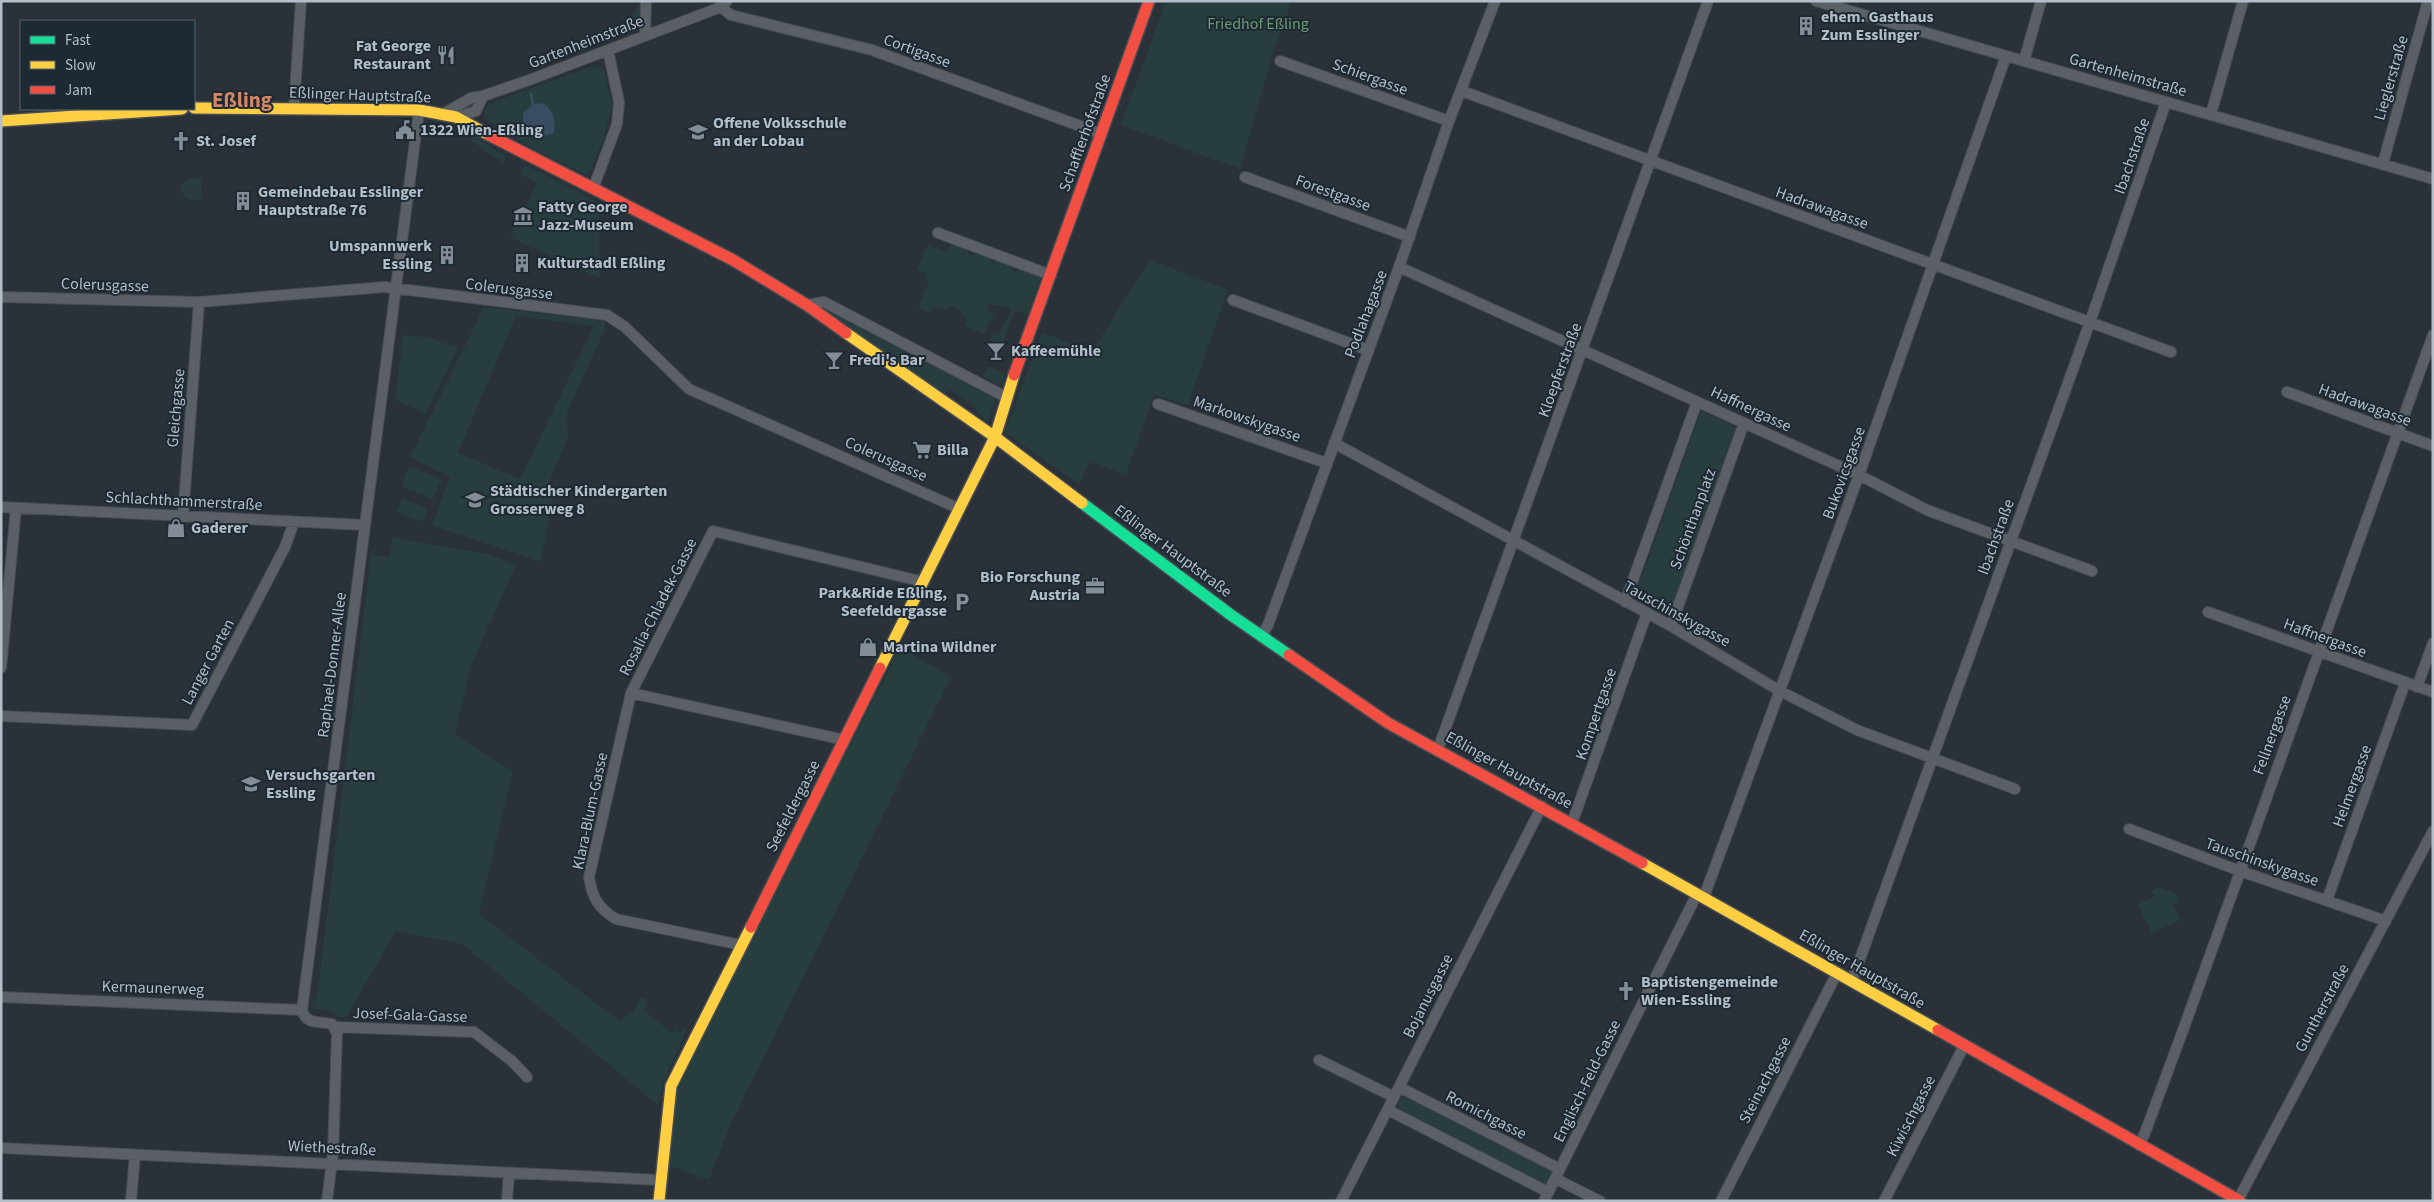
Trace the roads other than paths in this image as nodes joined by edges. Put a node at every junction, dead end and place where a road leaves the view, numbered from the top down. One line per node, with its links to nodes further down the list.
1 (301, 1): 21 (street)
2 (646, 1): 12 (street)
3 (1150, 1): 31 (main road, Schafflerhofstraße)
4 (1495, 1): 17 (street, Podlahagasse)
5 (1708, 1): 32 (street, Kloepferstraße)
6 (1816, 1): 11 (street, Gartenheimstraße)
7 (2041, 1): 16 (street)
8 (2243, 1): 26 (street)
9 (2428, 1): 33 (street, Lieglerstraße)
10 (724, 4): 12 (street, Gartenheimstraße); 31 (street, Cortigasse)
11 (1842, 5): 14 (street, Gartenheimstraße)
12 (645, 35): 13 (street, Gartenheimstraße)
13 (608, 50): 18 (street, Gartenheimstraße); 36 (street)
14 (2006, 56): 16 (street, Gartenheimstraße); 39 (street, Bukovicsgasse)
15 (1280, 61): 29 (street, Schiergasse)
16 (2024, 61): 19 (street, Gartenheimstraße)
17 (1462, 91): 29 (street, Podlahagasse); 32 (street, Hadrawagasse)
18 (483, 96): 24 (street); 25 (street, Gartenheimstraße)
19 (2166, 102): 26 (street, Gartenheimstraße); 47 (street, Ibachstraße)
20 (195, 108): 21 (main road, Eßlinger Hauptstraße)
21 (294, 108): 23 (main road, Eßlinger Hauptstraße)
22 (167, 110): 28 (main road)
23 (418, 110): 25 (main road, Eßlinger Hauptstraße); 42 (street, Raphael-Donner-Allee)
24 (476, 111): 27 (street); 30 (street)
25 (443, 114): 27 (main road, Eßlinger Hauptstraße)
26 (2211, 114): 33 (street, Gartenheimstraße)
27 (456, 117): 30 (main road, Eßlinger Hauptstraße)
28 (1, 121)
29 (1449, 122): 38 (street, Podlahagasse)
30 (484, 132): 36 (main road, Eßlinger Hauptstraße)
31 (1102, 134): 41 (main road, Schafflerhofstraße)
32 (1652, 161): 39 (street, Hadrawagasse); 50 (street, Kloepferstraße)
33 (2383, 163): 35 (street, Gartenheimstraße)
34 (1245, 177): 38 (street, Forestgasse)
35 (2433, 179)
36 (593, 189): 46 (main road, Eßlinger Hauptstraße)
37 (938, 233): 41 (street)
38 (1410, 237): 40 (street, Podlahagasse)
39 (1934, 266): 47 (street, Hadrawagasse); 62 (street, Bukovicsgasse)
40 (1400, 267): 49 (street, Podlahagasse); 50 (street, Haffnergasse)
41 (1051, 275): 53 (main road, Schafflerhofstraße)
42 (395, 288): 45 (street, Colerusgasse); 65 (street, Colerusgasse); 68 (street, Raphael-Donner-Allee)
43 (1, 297): 45 (street, Colerusgasse)
44 (1233, 300): 49 (street)
45 (199, 302): 66 (street, Gleichgasse)
46 (807, 305): 53 (street, Eßlinger Hauptstraße); 58 (main road, Eßlinger Hauptstraße)
47 (2090, 322): 51 (street, Hadrawagasse); 70 (street, Ibachstraße)
48 (2433, 335): 57 (street, Fellnergasse)
49 (1368, 350): 59 (street, Podlahagasse)
50 (1583, 352): 54 (street, Haffnergasse); 69 (street, Kloepferstraße)
51 (2171, 352)
52 (2288, 392): 57 (street, Hadrawagasse)
53 (1006, 397): 58 (main road, Schafflerhofstraße)
54 (1697, 402): 56 (street, Haffnergasse); 73 (street)
55 (1158, 404): 61 (street, Markowskygasse)
56 (1744, 423): 62 (street, Haffnergasse); 76 (street, Schönthanplatz)
57 (2397, 433): 60 (street, Hadrawagasse); 79 (street, Fellnergasse)
58 (994, 437): 65 (main road, Seefeldergasse); 77 (main road, Eßlinger Hauptstraße)
59 (1334, 443): 61 (street, Podlahagasse); 69 (street, Tauschinskygasse)
60 (2433, 446)
61 (1326, 463): 77 (street, Podlahagasse)
62 (1859, 475): 70 (street, Haffnergasse); 83 (street, Bukovicsgasse)
63 (1, 507): 64 (street, Schlachthammerstraße)
64 (16, 508): 66 (street, Schlachthammerstraße); 80 (street)
65 (960, 509): 72 (main road, Seefeldergasse)
66 (183, 517): 67 (street, Schlachthammerstraße)
67 (294, 522): 68 (street, Schlachthammerstraße); 86 (street, Langer Garten)
68 (365, 525): 103 (street, Raphael-Donner-Allee)
69 (1514, 540): 73 (street, Tauschinskygasse); 88 (street, Kloepferstraße)
70 (2011, 540): 71 (street, Haffnergasse); 89 (street, Ibachstraße)
71 (2092, 571)
72 (924, 582): 85 (street, Rosalia-Chladek-Gasse); 87 (main road, Seefeldergasse)
73 (1625, 602): 75 (street, Tauschinskygasse)
74 (2208, 612): 79 (street, Haffnergasse)
75 (1647, 613): 76 (street, Tauschinskygasse); 92 (street, Kompertgasse)
76 (1671, 626): 83 (street, Tauschinskygasse)
77 (1261, 636): 88 (main road, Eßlinger Hauptstraße)
78 (2433, 643): 82 (street)
79 (2319, 651): 81 (street, Haffnergasse); 95 (street, Fellnergasse)
80 (1, 668)
81 (2405, 683): 82 (street, Haffnergasse); 97 (street, Helmergasse)
82 (2417, 686): 84 (street, Haffnergasse)
83 (1780, 691): 89 (street, Tauschinskygasse); 96 (street, Bukovicsgasse)
84 (2433, 692)
85 (631, 693): 87 (street, Rosalia-Chladek-Gasse); 99 (street, Klara-Blum-Gasse)
86 (1, 716)
87 (845, 740): 99 (main road, Seefeldergasse)
88 (1438, 749): 91 (main road, Eßlinger Hauptstraße)
89 (1932, 758): 90 (street, Tauschinskygasse); 101 (street, Ibachstraße)
90 (2015, 789)
91 (1542, 806): 92 (main road, Eßlinger Hauptstraße); 108 (street, Bojanusgasse)
92 (1572, 823): 96 (main road, Eßlinger Hauptstraße)
93 (2129, 829): 95 (street, Tauschinskygasse)
94 (2433, 831): 98 (street, Guntherstraße)
95 (2240, 871): 97 (street, Tauschinskygasse); 111 (street, Fellnergasse)
96 (1700, 896): 100 (main road, Eßlinger Hauptstraße); 115 (street, Englisch-Feld-Gasse)
97 (2327, 900): 98 (street, Tauschinskygasse)
98 (2386, 921): 120 (street, Guntherstraße)
99 (741, 946): 118 (main road, Seefeldergasse)
100 (1837, 973): 101 (main road, Eßlinger Hauptstraße); 127 (street, Steinachgasse)
101 (1852, 981): 105 (main road, Eßlinger Hauptstraße)
102 (1, 997): 103 (street, Kermaunerweg)
103 (302, 1010): 104 (street)
104 (336, 1027): 107 (street, Josef-Gala-Gasse); 114 (street)
105 (1964, 1046): 111 (main road, Eßlinger Hauptstraße); 128 (street, Kiwischgasse)
106 (1319, 1060): 109 (street)
107 (527, 1077)
108 (1398, 1087): 109 (street, Bojanusgasse); 115 (street, Romichgasse)
109 (1394, 1097): 110 (street, Bojanusgasse)
110 (1388, 1110): 119 (street); 125 (street, Bojanusgasse)
111 (2138, 1144): 120 (main road, Eßlinger Hauptstraße)
112 (1, 1148): 113 (street, Wiethestraße)
113 (135, 1155): 114 (street, Wiethestraße); 121 (street)
114 (331, 1163): 116 (street, Wiethestraße); 122 (street)
115 (1560, 1169): 117 (street, Englisch-Feld-Gasse)
116 (509, 1173): 118 (street, Wiethestraße); 123 (street)
117 (1556, 1179): 119 (street, Englisch-Feld-Gasse); 126 (street)
118 (660, 1180): 124 (main road, Seefeldergasse)
119 (1546, 1196)
120 (2239, 1200)
121 (131, 1201)
122 (327, 1201)
123 (507, 1201)
124 (658, 1201)
125 (1341, 1201)
126 (1600, 1201)
127 (1721, 1201)
128 (1884, 1201)

